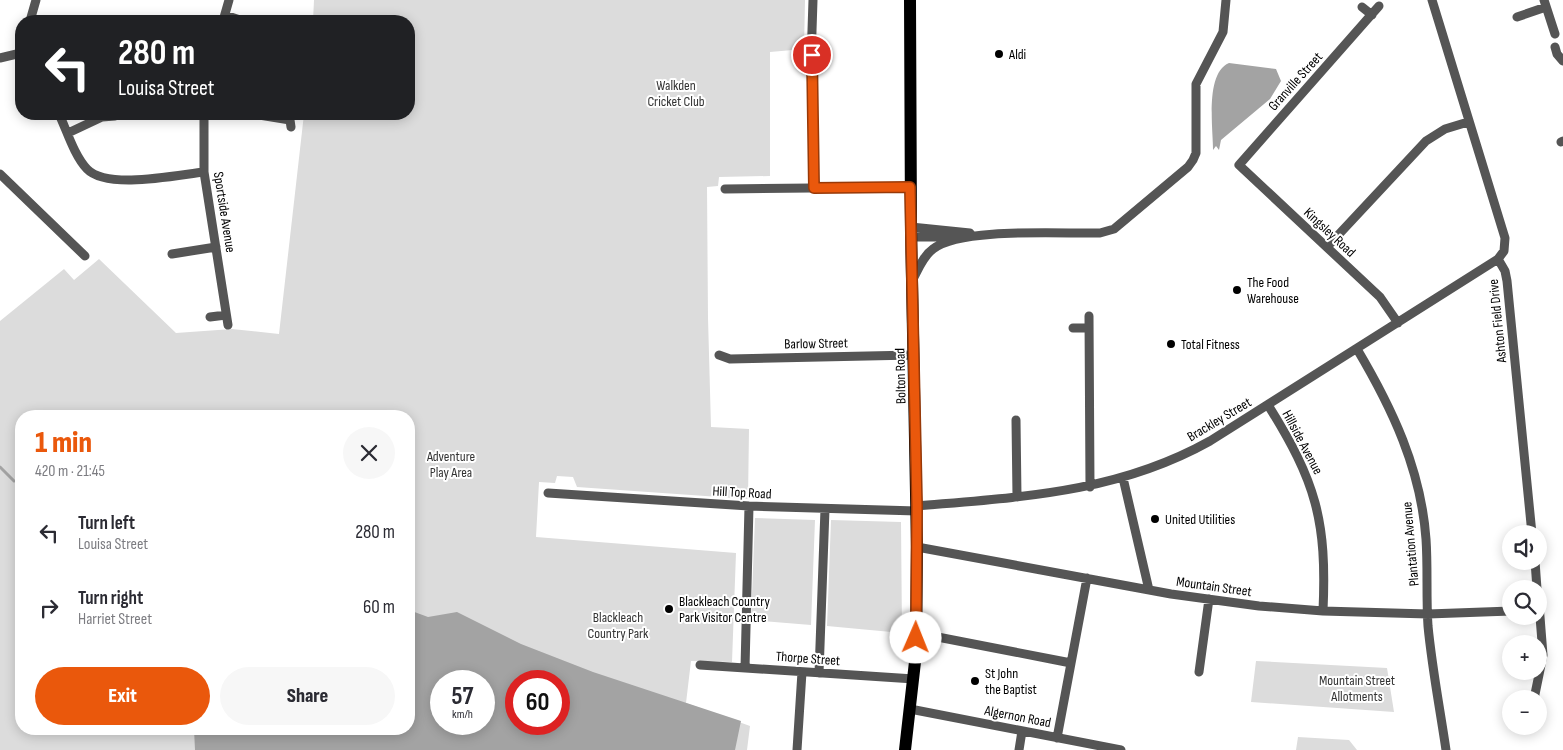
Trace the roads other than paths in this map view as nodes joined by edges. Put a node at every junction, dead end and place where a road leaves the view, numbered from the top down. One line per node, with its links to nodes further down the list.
1 (36, 0): 10 (street)
2 (229, 0): 11 (street)
3 (813, 0): 30 (street)
4 (910, 0): 29 (main road, Bolton Road)
5 (1226, 0): 33 (street)
6 (1432, 0): 23 (street, Ashton Field Drive)
7 (1545, 4): 13 (street); 14 (street)
8 (1379, 6): 12 (street, Granville Street)
9 (1362, 7): 12 (street)
10 (32, 15)
11 (225, 15)
12 (1372, 15): 26 (street, Granville Street)
13 (1517, 17)
14 (1554, 34)
15 (1555, 47): 18 (street)
16 (15, 54): 17 (street)
17 (0, 58)
18 (1563, 61)
19 (62, 120): 25 (street)
20 (96, 120): 25 (street)
21 (204, 120): 27 (street, Sportside Avenue)
22 (290, 120): 24 (street)
23 (1468, 122): 36 (street); 39 (street, Ashton Field Drive)
24 (291, 127)
25 (68, 133): 27 (street)
26 (1239, 165): 36 (street, Kingsley Road)
27 (204, 172): 35 (street, Sportside Avenue)
28 (0, 174): 38 (street)
29 (910, 187): 30 (street); 32 (main road, Bolton Road)
30 (814, 188): 31 (street)
31 (725, 189)
32 (911, 232): 33 (street); 34 (street); 40 (main road, Bolton Road)
33 (990, 235): 34 (street)
34 (962, 237): 40 (street)
35 (216, 247): 37 (street); 41 (street, Sportside Avenue)
36 (1327, 247): 44 (street, Kingsley Road)
37 (172, 254)
38 (85, 256)
39 (1498, 259): 44 (street, Brackley Street); 64 (street, Ashton Field Drive)
40 (912, 281): 50 (main road, Bolton Road)
41 (226, 315): 43 (street); 45 (street, Sportside Avenue)
42 (1088, 316): 47 (street)
43 (210, 317)
44 (1398, 323): 48 (street, Brackley Street)
45 (228, 326)
46 (1072, 328): 47 (street)
47 (1089, 328): 57 (street)
48 (1356, 349): 51 (street, Brackley Street); 71 (street, Plantation Avenue)
49 (719, 355): 50 (street, Barlow Street)
50 (914, 355): 62 (main road, Bolton Road)
51 (1268, 405): 55 (street, Brackley Street); 69 (street, Hillside Avenue)
52 (1016, 420): 54 (street)
53 (1006, 434): 54 (street)
54 (1016, 434): 60 (street)
55 (1123, 478): 57 (street, Brackley Street); 67 (street)
56 (567, 484): 59 (street)
57 (1090, 487): 60 (street, Brackley Street)
58 (548, 493): 59 (street, Hill Top Road)
59 (567, 494): 61 (street, Hill Top Road)
60 (1017, 497): 62 (street, Brackley Street)
61 (749, 506): 63 (street, Hill Top Road); 76 (street)
62 (917, 508): 63 (street, Hill Top Road); 65 (main road, Bolton Road)
63 (824, 509): 79 (street)
64 (1531, 525)
65 (918, 547): 66 (street, Mountain Street); 73 (main road, Bolton Road)
66 (1087, 578): 67 (street, Mountain Street); 74 (street)
67 (1149, 590): 68 (street, Mountain Street)
68 (1209, 599): 69 (street, Mountain Street); 78 (street)
69 (1323, 611): 71 (street, Mountain Street)
70 (1502, 611): 71 (street, Mountain Street)
71 (1428, 614): 89 (street, Plantation Avenue)
72 (1540, 625): 81 (street)
73 (917, 633): 74 (street); 80 (main road, Bolton Road)
74 (1071, 663): 84 (street)
75 (700, 665): 76 (street, Thorpe Street)
76 (745, 668): 77 (street, Thorpe Street)
77 (802, 672): 79 (street, Thorpe Street); 85 (street)
78 (1199, 672)
79 (819, 673): 80 (street, Thorpe Street)
80 (914, 679): 82 (main road, Bolton Road)
81 (1536, 690)
82 (910, 709): 83 (street, Algernon Road); 86 (main road, Bolton Road)
83 (1022, 731): 84 (street, Algernon Road); 87 (street)
84 (1057, 738): 88 (street, Algernon Road)
85 (797, 750)
86 (905, 750)
87 (1019, 750)
88 (1121, 750)
89 (1446, 750)

